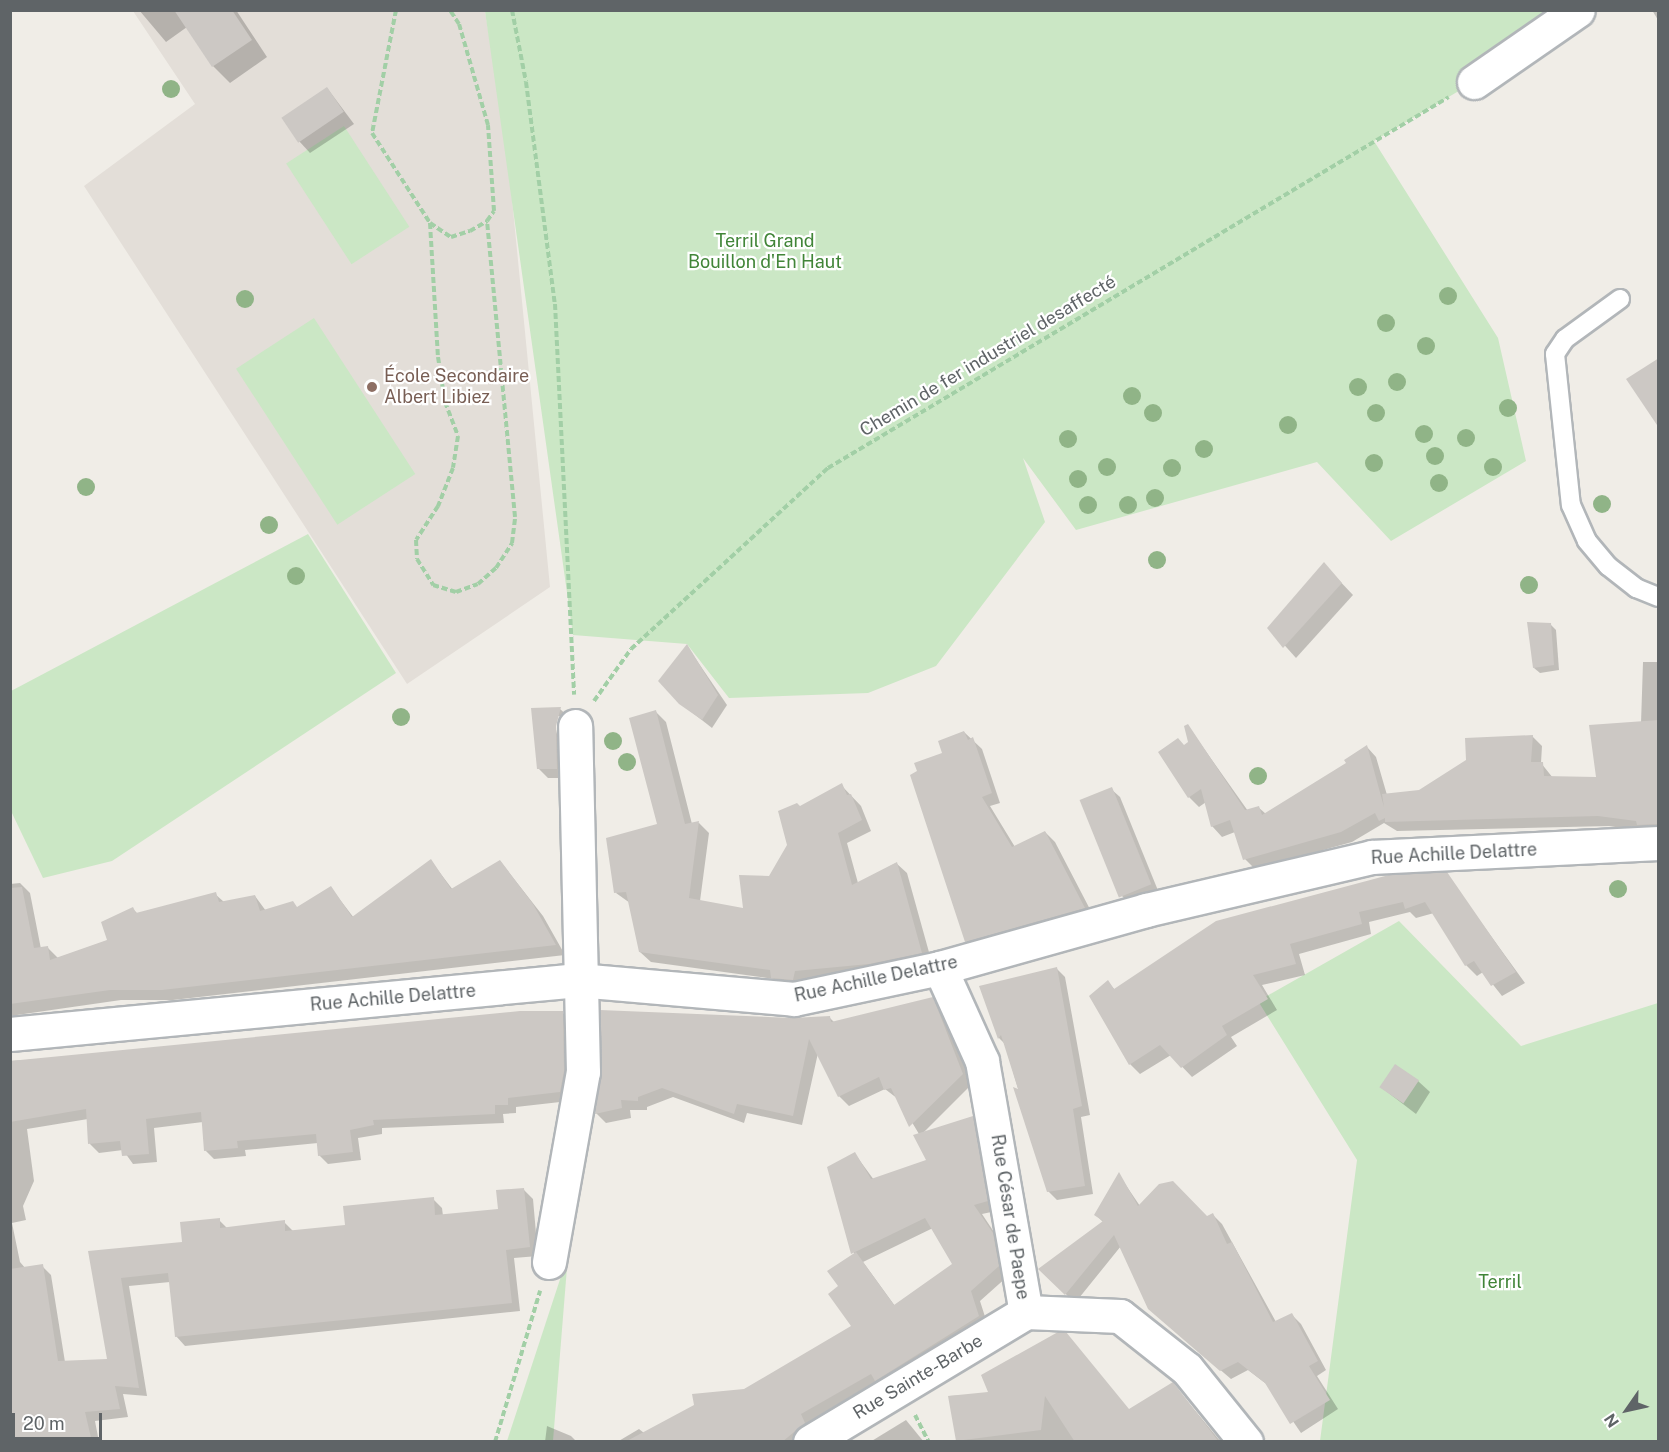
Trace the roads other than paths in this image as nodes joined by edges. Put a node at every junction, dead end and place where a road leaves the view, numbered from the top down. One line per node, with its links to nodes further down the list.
1 (1578, 10): 2 (street)
2 (1474, 82)
3 (1620, 299): 4 (lane)
4 (1659, 597)
5 (575, 726): 8 (street)
6 (1659, 843): 7 (street, Rue Achille Delattre)
7 (940, 968): 8 (street, Rue Achille Delattre); 11 (street, Rue César de Paepe)
8 (578, 980): 9 (street, Rue Achille Delattre); 10 (street)
9 (10, 1034)
10 (549, 1262)
11 (1026, 1312): 12 (street, Rue Sainte-Barbe); 13 (street, Rue César de Paepe)
12 (810, 1442)
13 (1246, 1442)

